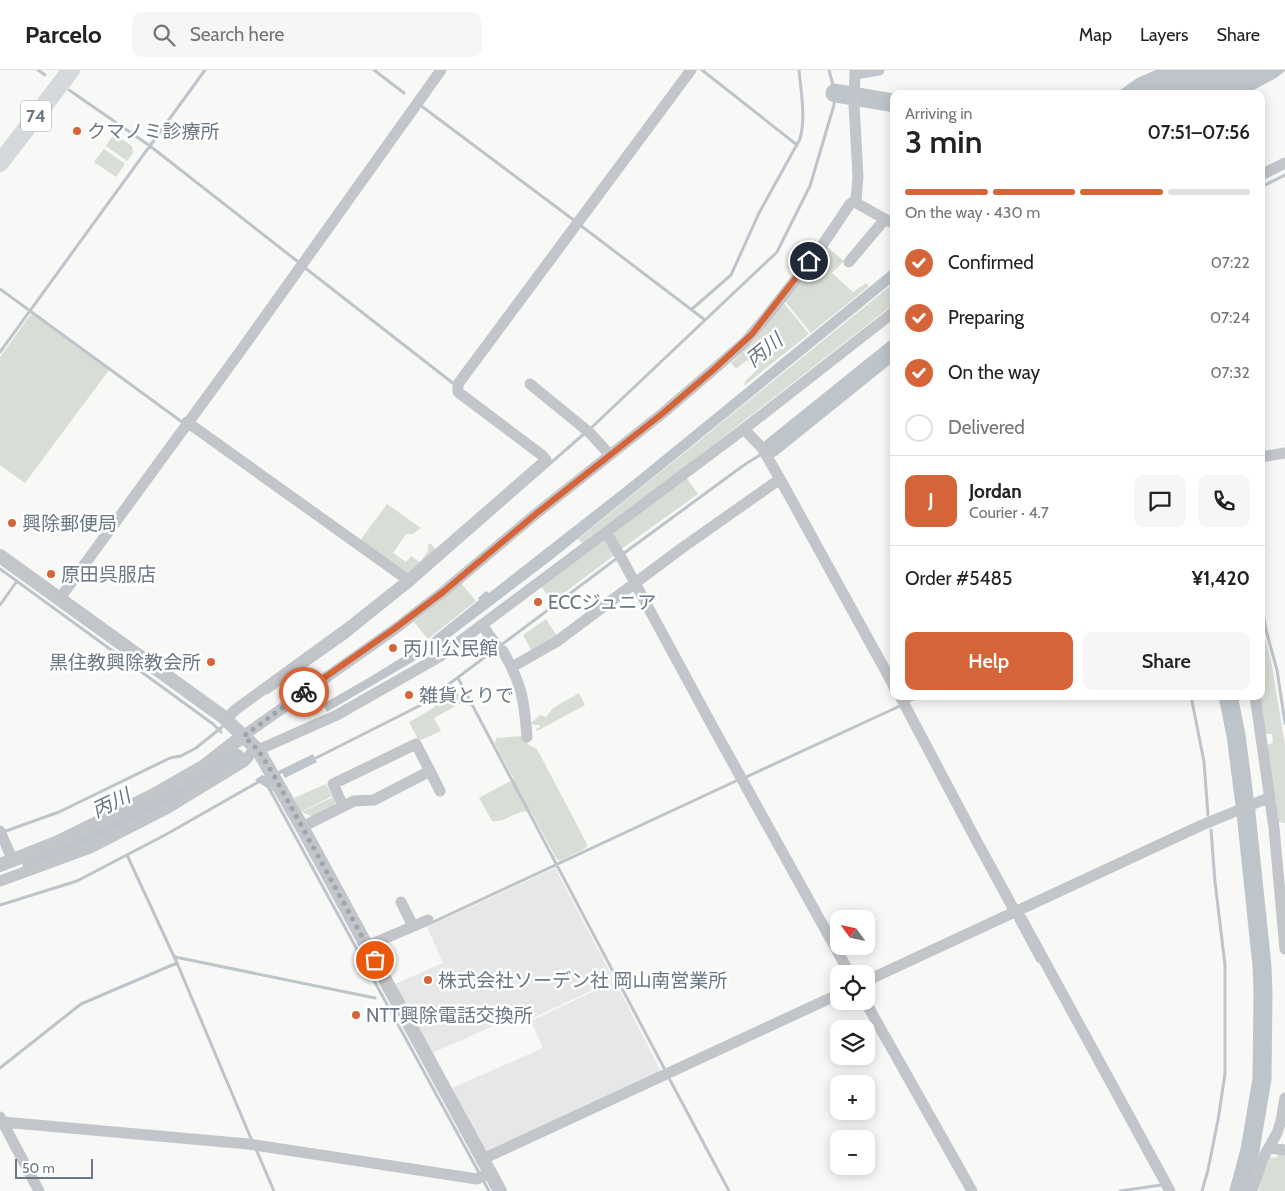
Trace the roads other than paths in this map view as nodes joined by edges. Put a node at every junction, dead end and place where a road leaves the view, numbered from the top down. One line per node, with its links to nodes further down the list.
1 (71, 70): 6 (main road, 74)
2 (441, 70): 14 (street)
3 (691, 70): 22 (street)
4 (879, 70): 5 (street)
5 (855, 72): 9 (street)
6 (0, 163)
7 (1285, 163): 8 (street)
8 (1265, 173)
9 (856, 200): 10 (street); 16 (street)
10 (889, 222): 11 (street)
11 (850, 262)
12 (890, 315): 15 (street)
13 (530, 384): 16 (street)
14 (189, 424): 22 (street); 24 (street)
15 (744, 430): 19 (street); 20 (street)
16 (609, 454): 31 (street)
17 (1285, 454): 18 (street)
18 (1265, 456)
19 (778, 480): 23 (street); 27 (street)
20 (606, 532): 23 (street); 25 (street)
21 (0, 556): 24 (street)
22 (406, 582): 30 (street)
23 (632, 585): 26 (street); 49 (street)
24 (60, 598): 30 (street)
25 (482, 625): 26 (street); 33 (street)
26 (512, 667): 32 (street)
27 (890, 679)
28 (1256, 700): 36 (street)
29 (902, 701): 44 (street)
30 (226, 719): 31 (street)
31 (244, 736): 33 (street); 41 (street)
32 (527, 738)
33 (257, 749): 38 (street); 42 (street)
34 (430, 771): 35 (street); 37 (street); 37 (street)
35 (440, 791)
36 (1268, 798): 39 (street); 44 (street)
37 (343, 806): 38 (street)
38 (302, 827): 47 (street)
39 (1279, 828): 48 (street)
40 (1, 833): 41 (street)
41 (6, 863)
42 (0, 881)
43 (401, 902): 46 (street)
44 (1016, 911): 50 (street); 62 (street)
45 (428, 920): 46 (street)
46 (412, 926): 47 (street)
47 (367, 946): 57 (street)
48 (1285, 949)
49 (845, 965)
50 (875, 977)
51 (830, 998): 57 (street)
52 (870, 1010): 61 (street)
53 (1285, 1098): 55 (street)
54 (1, 1120): 58 (street); 59 (street)
55 (1269, 1148): 56 (street); 63 (street)
56 (1285, 1150)
57 (483, 1159): 58 (street)
58 (485, 1175): 60 (street)
59 (39, 1191)
60 (500, 1191)
61 (972, 1191)
62 (1170, 1191)
63 (1252, 1191)

